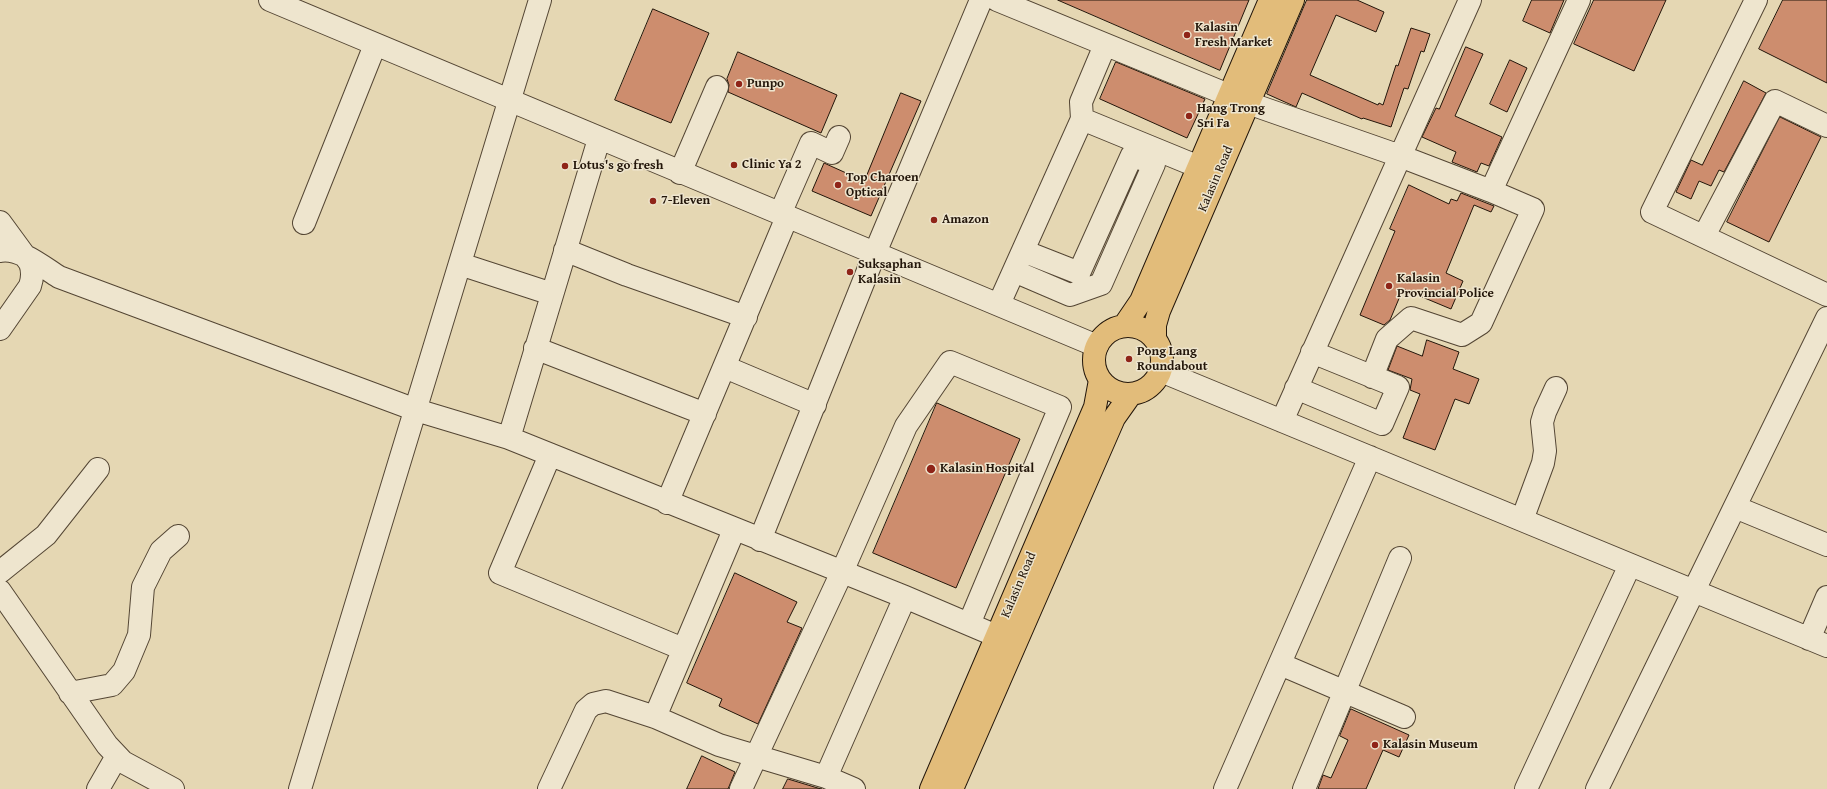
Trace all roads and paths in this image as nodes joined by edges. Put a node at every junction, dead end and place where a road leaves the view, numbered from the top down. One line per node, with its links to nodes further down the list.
1 (270, 0): 10 (street)
2 (540, 0): 14 (street)
3 (981, 0): 30 (street)
4 (997, 0): 11 (street)
5 (1270, 0): 13 (main road, Kalasin Road)
6 (1293, 0): 13 (main road, Kalasin Road)
7 (1470, 0): 19 (street)
8 (1579, 0): 22 (street)
9 (1756, 0): 26 (street)
10 (375, 45): 14 (street); 25 (street)
11 (1105, 45): 13 (street); 15 (street)
12 (717, 87): 21 (street)
13 (1239, 99): 19 (street); 20 (main road, Kalasin Road); 44 (main road, Kalasin Road)
14 (510, 100): 18 (street); 32 (street)
15 (1082, 119): 20 (street); 29 (street)
16 (1827, 126): 26 (street)
17 (839, 137): 23 (street)
18 (599, 139): 21 (street); 27 (street)
19 (1400, 156): 22 (street); 47 (street)
20 (1199, 167): 42 (main road, Kalasin Road)
21 (680, 173): 23 (street)
22 (1491, 191): 50 (street)
23 (784, 216): 30 (street); 40 (street)
24 (0, 222): 31 (street)
25 (304, 223)
26 (1704, 236): 37 (street)
27 (565, 250): 36 (street); 40 (street)
28 (0, 251): 31 (street)
29 (1023, 251): 33 (street); 33 (street)
30 (875, 253): 39 (street); 55 (street)
31 (25, 256): 34 (street); 35 (street)
32 (460, 264): 36 (street); 56 (street)
33 (1014, 271): 39 (street)
34 (59, 277): 35 (street); 56 (street)
35 (28, 289): 38 (street); 43 (street)
36 (552, 294): 46 (street)
37 (1827, 295)
38 (0, 299)
39 (999, 304): 45 (street)
40 (746, 317): 48 (street)
41 (1827, 318): 66 (street)
42 (1124, 326): 44 (main road); 45 (main road)
43 (0, 329)
44 (1155, 338): 49 (main road)
45 (1097, 346): 51 (main road)
46 (535, 348): 57 (street); 59 (street)
47 (1312, 352): 50 (street); 52 (street)
48 (725, 367): 55 (street); 57 (street)
49 (1161, 371): 54 (main road); 58 (street)
50 (1372, 377): 52 (street)
51 (1100, 380): 54 (main road); 64 (main road, Kalasin Road)
52 (1296, 388): 58 (street)
53 (1556, 388): 67 (street)
54 (1131, 394): 81 (main road, Kalasin Road)
55 (814, 405): 70 (street)
56 (416, 410): 59 (street); 94 (street)
57 (705, 414): 65 (street)
58 (1282, 421): 61 (street)
59 (509, 438): 60 (street)
60 (550, 455): 65 (street); 83 (street)
61 (1370, 457): 67 (street); 84 (street)
62 (98, 468): 74 (street)
63 (1033, 473): 64 (street); 75 (street); 80 (street)
64 (1062, 485): 81 (main road, Kalasin Road)
65 (667, 503): 68 (street)
66 (1735, 507): 71 (street); 77 (street)
67 (1522, 520): 73 (street)
68 (734, 530): 70 (street); 83 (street)
69 (178, 536): 86 (street)
70 (760, 540): 75 (street)
71 (1827, 545)
72 (1400, 558): 85 (street)
73 (1630, 565): 77 (street); 102 (street)
74 (0, 572)
75 (842, 572): 78 (street); 90 (street)
76 (0, 591): 86 (street)
77 (1693, 592): 82 (street); 103 (street)
78 (905, 597): 80 (street); 91 (street)
79 (1827, 597): 82 (street)
80 (969, 624): 81 (street)
81 (1007, 640): 98 (main road, Kalasin Road); 99 (main road, Kalasin Road)
82 (1818, 642)
83 (683, 650): 87 (street)
84 (1280, 664): 85 (street); 100 (street)
85 (1344, 692): 88 (street); 101 (street)
86 (70, 694): 89 (street)
87 (655, 717): 90 (street); 95 (street)
88 (1404, 717)
89 (117, 756): 92 (street); 93 (street)
90 (755, 756): 91 (street); 96 (street)
91 (826, 777): 97 (street)
92 (98, 789)
93 (173, 789)
94 (300, 789)
95 (549, 789)
96 (741, 789)
97 (854, 789)
98 (931, 789)
99 (952, 789)
100 (1225, 789)
101 (1304, 789)
102 (1526, 789)
103 (1597, 789)

